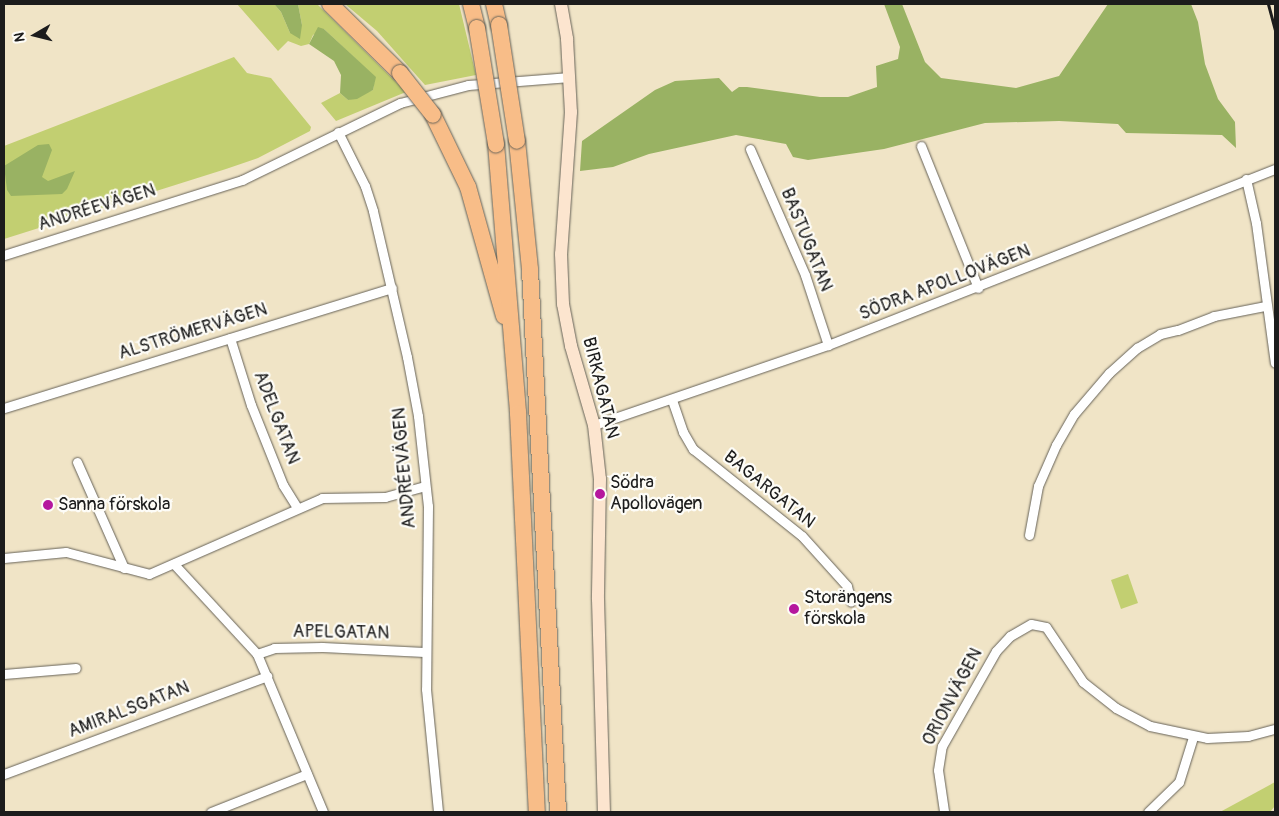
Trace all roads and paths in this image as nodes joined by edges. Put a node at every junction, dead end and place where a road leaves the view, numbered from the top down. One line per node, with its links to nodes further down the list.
1 (330, 4): 20 (highway, bridge)
2 (471, 4): 20 (highway, bridge)
3 (494, 4): 44 (highway, bridge)
4 (561, 4): 5 (street, BIRKAGATAN)
5 (570, 77): 6 (street, ANDRÉEVÄGEN); 21 (street, BIRKAGATAN)
6 (338, 132): 11 (street, ANDRÉEVÄGEN); 12 (street, ANDRÉEVÄGEN)
7 (921, 146): 13 (street)
8 (750, 149): 16 (street, BASTUGATAN)
9 (1275, 169): 10 (street, SÖDRA APOLLOVÄGEN)
10 (1246, 179): 13 (street, SÖDRA APOLLOVÄGEN); 14 (street)
11 (4, 255)
12 (392, 288): 15 (street, ALSTRÖMERVÄGEN); 23 (street, ANDRÉEVÄGEN)
13 (978, 288): 16 (street, SÖDRA APOLLOVÄGEN)
14 (1265, 306): 17 (street); 25 (street)
15 (230, 338): 19 (street, ALSTRÖMERVÄGEN); 24 (street, ADELGATAN)
16 (828, 345): 18 (street, SÖDRA APOLLOVÄGEN)
17 (1275, 363)
18 (672, 400): 21 (street, SÖDRA APOLLOVÄGEN); 29 (street, BAGARGATAN)
19 (4, 408)
20 (518, 412): 43 (highway)
21 (594, 425): 45 (street, BIRKAGATAN)
22 (77, 462): 28 (street)
23 (425, 486): 24 (street); 30 (street, ANDRÉEVÄGEN)
24 (297, 508): 27 (street)
25 (1028, 535)
26 (4, 558): 28 (street)
27 (174, 564): 28 (street); 31 (street)
28 (124, 568)
29 (851, 602)
30 (425, 652): 31 (street, APELGATAN); 42 (street, ANDRÉEVÄGEN)
31 (257, 654): 34 (street)
32 (76, 668): 33 (street)
33 (4, 674)
34 (266, 676): 37 (street, AMIRALSGATAN); 38 (street)
35 (1275, 729): 36 (street)
36 (1193, 737): 39 (street, ORIONVÄGEN); 46 (street)
37 (4, 774)
38 (307, 774): 40 (street); 41 (street)
39 (944, 811)
40 (211, 812)
41 (323, 812)
42 (438, 812)
43 (537, 812)
44 (558, 812)
45 (604, 812)
46 (1148, 812)

